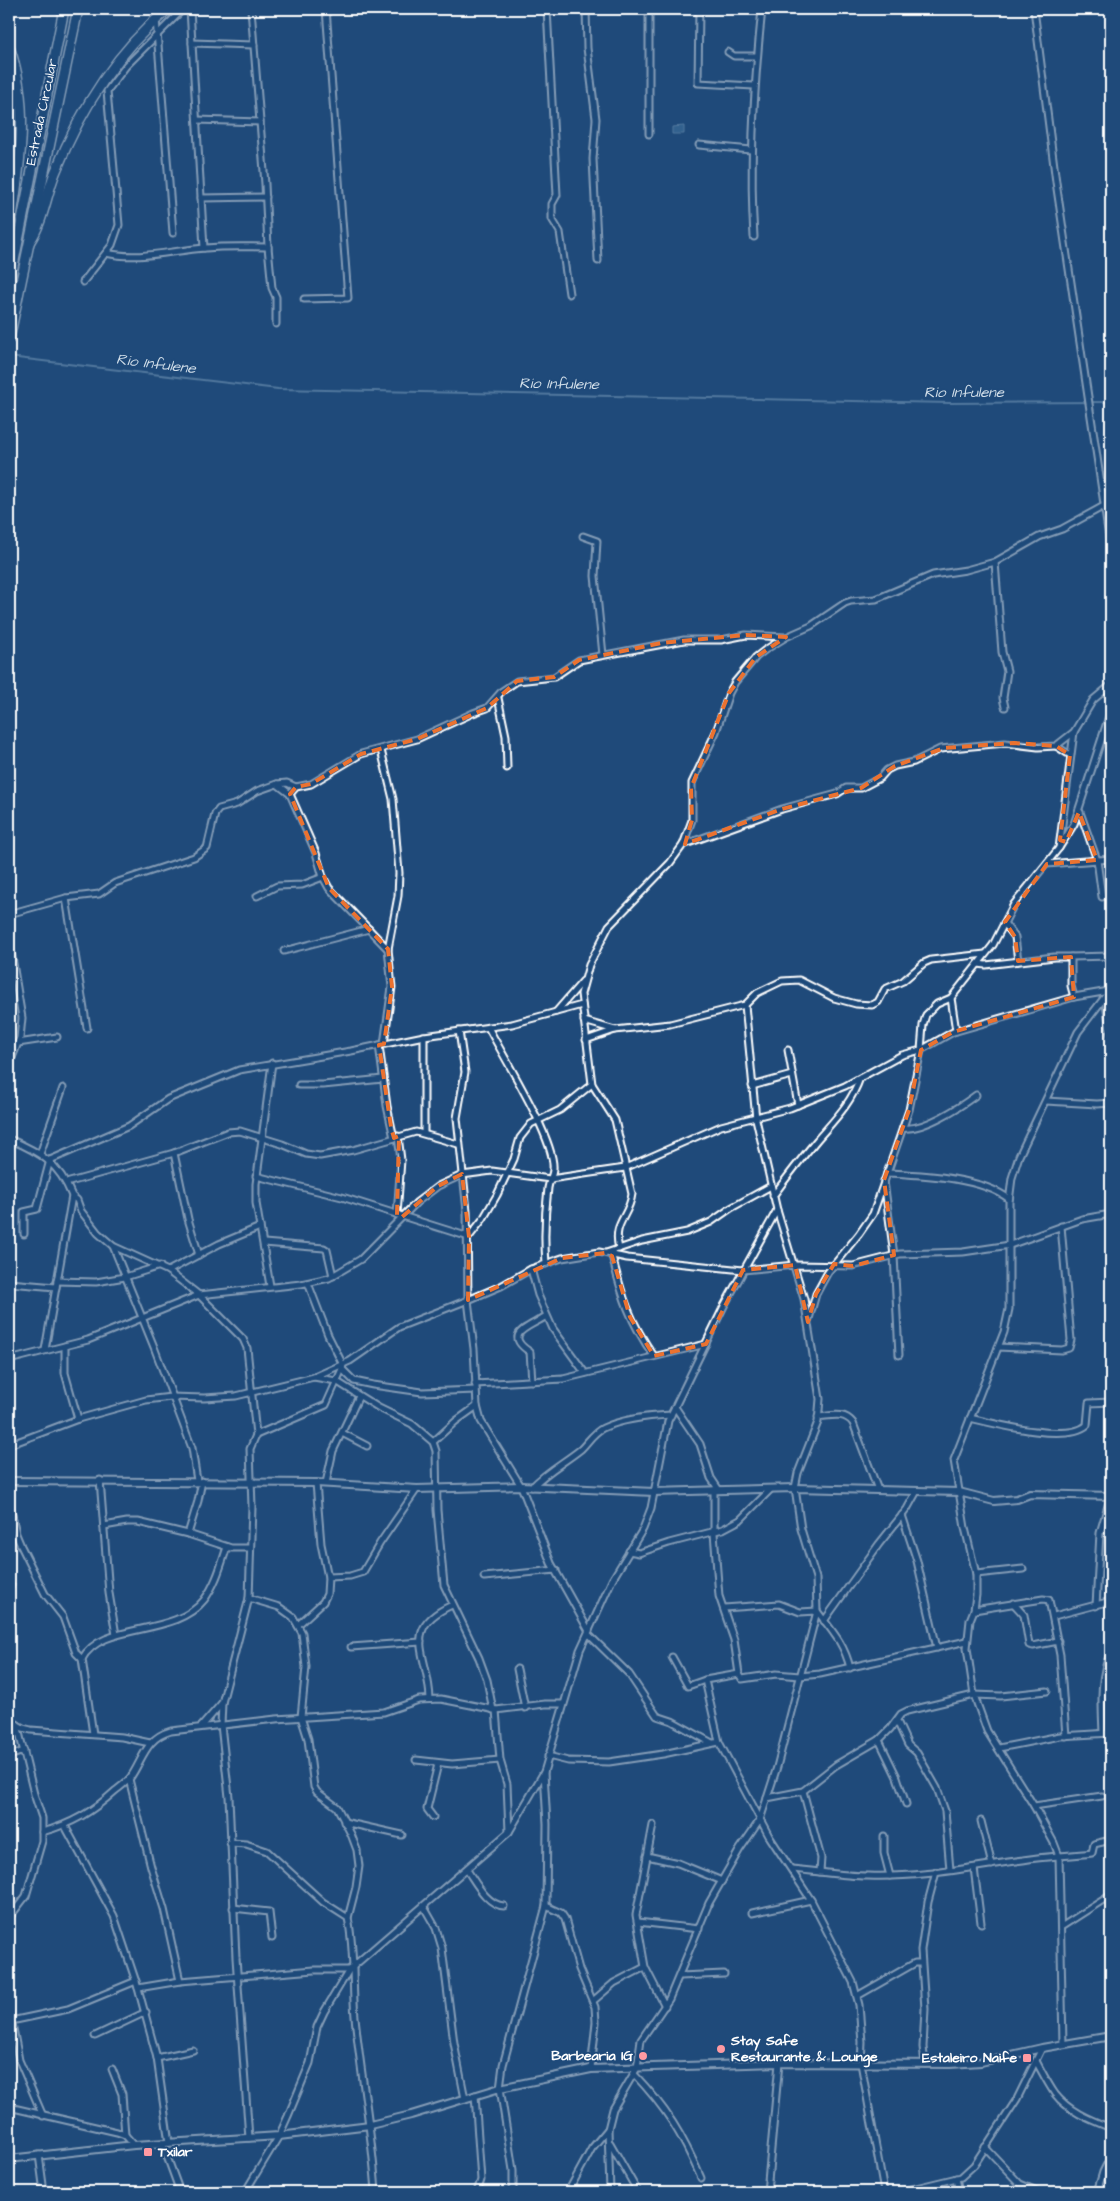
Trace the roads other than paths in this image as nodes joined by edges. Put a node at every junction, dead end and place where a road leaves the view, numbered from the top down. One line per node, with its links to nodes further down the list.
1 (64, 9): 38 (main road)
2 (78, 9): 32 (main road, Estrada Circular)
3 (168, 9): 14 (main road)
4 (183, 9): 15 (street)
5 (190, 9): 16 (street)
6 (251, 9): 17 (street)
7 (326, 9): 40 (street)
8 (586, 9): 13 (street); 36 (street)
9 (649, 9): 24 (street)
10 (699, 9): 21 (street)
11 (762, 9): 20 (street)
12 (1034, 9): 43 (street)
13 (547, 10): 39 (street)
14 (156, 19): 15 (street); 32 (main road)
15 (157, 33): 29 (street); 35 (street)
16 (192, 43): 17 (street); 22 (street)
17 (254, 45): 23 (street)
18 (9, 47): 30 (main road)
19 (728, 52): 20 (street)
20 (757, 56): 21 (street)
21 (754, 86): 26 (street)
22 (196, 120): 23 (street); 28 (street)
23 (260, 122): 27 (street)
24 (649, 134)
25 (699, 145): 26 (street)
26 (751, 150): 31 (street)
27 (266, 197): 28 (street); 33 (street)
28 (201, 198): 34 (street)
29 (173, 232)
30 (9, 237)
31 (754, 237)
32 (30, 241): 42 (main road, Estrada Circular)
33 (268, 247): 34 (street); 41 (street)
34 (204, 248): 35 (street)
35 (106, 254): 37 (street)
36 (598, 262)
37 (83, 282)
38 (9, 286)
39 (569, 294)
40 (304, 299)
41 (276, 324)
42 (9, 339)
43 (1104, 506): 45 (street); 46 (street)
44 (583, 536): 48 (street)
45 (1111, 551)
46 (995, 562): 47 (street); 51 (street)
47 (786, 637): 48 (street); 62 (street)
48 (603, 655): 50 (street)
49 (1111, 685): 53 (street)
50 (498, 698): 55 (street); 57 (street)
51 (1005, 707)
52 (1111, 710): 61 (street)
53 (1074, 732): 54 (street); 56 (street)
54 (1056, 746): 56 (street); 62 (street)
55 (382, 750): 59 (street); 75 (street)
56 (1070, 755): 63 (street)
57 (507, 768)
58 (277, 784): 59 (street); 60 (street); 70 (street)
59 (296, 787): 60 (street)
60 (290, 794): 67 (street)
61 (1080, 812): 63 (street); 65 (street)
62 (683, 845): 82 (street)
63 (1059, 848): 66 (street)
64 (1111, 859): 65 (street)
65 (1097, 860): 66 (street); 69 (street)
66 (1047, 864): 72 (street)
67 (323, 877): 68 (street); 73 (street)
68 (257, 896)
69 (1102, 897)
70 (66, 898): 71 (street); 91 (street)
71 (9, 914)
72 (1004, 923): 77 (street); 80 (street)
73 (369, 929): 75 (street); 76 (street)
74 (9, 939): 100 (street)
75 (388, 949): 101 (street)
76 (284, 952)
77 (984, 954): 81 (street); 88 (street)
78 (1111, 956): 79 (street)
79 (1071, 957): 80 (street); 84 (street)
80 (1018, 961): 81 (street)
81 (978, 964): 85 (street)
82 (584, 980): 87 (street); 89 (street)
83 (1110, 990): 84 (street); 86 (street)
84 (1074, 996): 95 (street)
85 (951, 998): 95 (street); 104 (street)
86 (1106, 998): 97 (street); 115 (street)
87 (582, 1005): 89 (street); 90 (street)
88 (745, 1005): 93 (street); 112 (street)
89 (556, 1012): 92 (street)
90 (584, 1021): 93 (street); 99 (street)
91 (87, 1028)
92 (488, 1028): 94 (street); 119 (street)
93 (616, 1030): 99 (street)
94 (459, 1031): 96 (street); 125 (street)
95 (956, 1031): 104 (street)
96 (424, 1036): 101 (street); 121 (street)
97 (1111, 1036)
98 (58, 1037): 100 (street)
99 (586, 1040): 110 (street)
100 (17, 1045): 102 (street); 106 (street)
101 (382, 1045): 105 (street); 109 (street)
102 (9, 1046)
103 (788, 1050): 107 (street)
104 (922, 1050): 108 (street); 120 (street)
105 (272, 1064): 123 (street); 128 (street)
106 (9, 1065)
107 (792, 1075): 112 (street); 117 (street)
108 (860, 1078): 117 (street); 139 (street)
109 (383, 1079): 111 (street); 122 (street)
110 (592, 1084): 119 (street); 129 (street)
111 (298, 1085)
112 (752, 1086): 118 (street)
113 (63, 1088): 127 (street)
114 (976, 1095): 120 (street)
115 (1046, 1101): 116 (street); 140 (street)
116 (1111, 1103)
117 (798, 1105): 118 (street)
118 (756, 1119): 129 (street); 137 (street)
119 (538, 1120): 131 (street); 134 (street)
120 (903, 1128): 130 (street)
121 (424, 1133): 122 (street); 125 (street)
122 (396, 1137): 123 (street); 143 (street)
123 (261, 1138): 126 (street); 133 (street)
124 (9, 1139): 127 (street)
125 (458, 1144): 132 (street)
126 (174, 1153): 136 (street); 153 (street)
127 (40, 1154): 128 (street)
128 (50, 1160): 136 (street); 146 (street)
129 (625, 1168): 134 (street); 151 (street)
130 (887, 1173): 135 (street); 140 (street)
131 (507, 1174): 132 (street); 134 (street); 147 (street)
132 (462, 1175): 143 (street); 147 (street)
133 (256, 1176): 143 (street); 145 (street)
134 (550, 1180): 156 (street)
135 (884, 1180): 155 (street); 157 (street)
136 (66, 1184): 138 (street)
137 (771, 1186): 139 (street); 151 (street)
138 (72, 1196): 150 (street); 165 (street)
139 (773, 1196): 141 (street)
140 (1009, 1199): 149 (street)
141 (777, 1210): 158 (street); 161 (street)
142 (1111, 1214): 144 (street)
143 (399, 1216): 147 (street); 163 (street)
144 (1061, 1226): 149 (street); 177 (street)
145 (260, 1227): 148 (street); 153 (street)
146 (24, 1234)
147 (469, 1237): 171 (street)
148 (264, 1242): 163 (street); 168 (street)
149 (1010, 1245): 155 (street); 177 (street)
150 (113, 1246): 159 (street); 164 (street)
151 (619, 1249): 152 (street)
152 (605, 1254): 154 (street); 156 (street)
153 (199, 1255): 162 (street)
154 (612, 1256): 161 (street); 180 (street)
155 (894, 1256): 157 (street); 179 (street)
156 (546, 1264): 160 (street)
157 (834, 1264): 158 (street); 174 (street)
158 (795, 1265): 161 (street); 174 (street)
159 (160, 1266): 162 (street); 164 (street)
160 (531, 1270): 171 (street); 172 (street)
161 (743, 1270): 175 (street)
162 (168, 1271): 170 (street)
163 (333, 1276): 167 (street)
164 (125, 1277): 165 (street); 173 (street)
165 (57, 1281): 169 (street)
166 (9, 1283): 169 (street)
167 (308, 1283): 168 (street); 182 (street)
168 (270, 1286): 170 (street)
169 (56, 1287): 178 (street)
170 (199, 1295): 173 (street); 188 (street)
171 (468, 1300): 182 (street); 187 (street)
172 (546, 1316): 183 (street); 186 (street)
173 (143, 1319): 176 (street); 190 (street)
174 (808, 1322): 195 (street)
175 (706, 1344): 180 (street); 193 (street)
176 (65, 1346): 178 (street); 197 (street)
177 (998, 1347): 196 (street)
178 (45, 1350): 181 (street)
179 (899, 1355)
180 (654, 1356): 183 (street)
181 (9, 1360)
182 (342, 1367): 184 (street); 185 (street); 187 (street)
183 (585, 1373): 186 (street)
184 (314, 1377): 185 (street); 188 (street)
185 (336, 1381): 189 (street); 200 (street)
186 (532, 1381): 187 (street)
187 (476, 1387): 192 (street)
188 (253, 1393): 190 (street); 200 (street)
189 (359, 1396): 199 (street); 201 (street)
190 (171, 1397): 197 (street); 207 (street)
191 (1111, 1402): 196 (street)
192 (477, 1406): 201 (street); 211 (street)
193 (675, 1407): 194 (street); 204 (street)
194 (671, 1415): 212 (street); 220 (street)
195 (818, 1417): 214 (street); 218 (street)
196 (970, 1418): 221 (street)
197 (78, 1419): 202 (street)
198 (9, 1431): 202 (street)
199 (342, 1433): 203 (street); 210 (street)
200 (256, 1435): 208 (street)
201 (433, 1442): 213 (street)
202 (11, 1444)
203 (367, 1446)
204 (711, 1478): 217 (street); 217 (street)
205 (100, 1480): 206 (street); 207 (street); 225 (street)
206 (9, 1481)
207 (199, 1481): 208 (street); 228 (street)
208 (252, 1483): 209 (street); 230 (street)
209 (316, 1483): 210 (street); 235 (street)
210 (326, 1484): 215 (street)
211 (521, 1486): 212 (street); 213 (street); 233 (street)
212 (532, 1486): 220 (street)
213 (437, 1488): 215 (street); 240 (street)
214 (795, 1488): 216 (street); 218 (street); 244 (street)
215 (417, 1489): 235 (street)
216 (771, 1489): 217 (street); 227 (street)
217 (713, 1490): 220 (street); 227 (street)
218 (878, 1490): 219 (street)
219 (917, 1491): 221 (street); 224 (street)
220 (654, 1492): 231 (street)
221 (959, 1492): 222 (street); 234 (street)
222 (1111, 1496): 241 (street)
223 (9, 1500): 226 (street)
224 (902, 1515): 246 (street); 254 (street)
225 (104, 1526): 228 (street); 249 (street)
226 (12, 1527): 257 (street)
227 (714, 1533): 231 (street); 242 (street)
228 (188, 1534): 229 (street)
229 (227, 1547): 230 (street); 249 (street)
230 (250, 1548): 237 (street)
231 (629, 1551): 248 (street)
232 (1023, 1569): 234 (street)
233 (556, 1570): 236 (street); 248 (street)
234 (976, 1574): 243 (street)
235 (328, 1577): 247 (street)
236 (484, 1577)
237 (249, 1598): 247 (street); 266 (street)
238 (1111, 1601): 241 (street)
239 (1012, 1603): 243 (street); 245 (street); 251 (street)
240 (452, 1604): 252 (street); 269 (street)
241 (1096, 1606): 245 (street)
242 (724, 1608): 244 (street); 260 (street)
243 (974, 1610): 250 (street)
244 (817, 1611): 246 (street); 261 (street)
245 (1054, 1616): 251 (street)
246 (824, 1621): 258 (street)
247 (298, 1625): 270 (street)
248 (588, 1632): 267 (street); 283 (street)
249 (116, 1635): 257 (street)
250 (967, 1641): 254 (street); 264 (street)
251 (1058, 1641): 279 (street)
252 (421, 1642): 253 (street); 265 (street)
253 (351, 1647)
254 (937, 1648): 258 (street)
255 (1111, 1652): 278 (street)
256 (672, 1657): 262 (street)
257 (82, 1659): 277 (street)
258 (850, 1668): 261 (street)
259 (517, 1669): 268 (street)
260 (739, 1674): 261 (street); 262 (street)
261 (800, 1676): 295 (street)
262 (705, 1680): 281 (street)
263 (1047, 1691): 264 (street)
264 (974, 1694): 272 (street); 284 (street)
265 (430, 1699): 269 (street); 270 (street)
266 (222, 1703): 274 (street); 275 (street)
267 (563, 1704): 268 (street); 287 (street)
268 (525, 1708): 269 (street)
269 (494, 1710): 289 (street)
270 (302, 1716): 274 (street); 301 (street)
271 (9, 1720): 273 (street)
272 (896, 1720): 280 (street); 316 (street)
273 (17, 1724): 277 (street); 285 (street)
274 (221, 1725): 275 (street); 309 (street)
275 (200, 1727): 282 (street)
276 (1111, 1733): 278 (street)
277 (93, 1734): 282 (street)
278 (1103, 1734): 279 (street)
279 (1066, 1736): 284 (street)
280 (880, 1740): 293 (street); 296 (street)
281 (719, 1742): 283 (street); 299 (street)
282 (150, 1743): 292 (street)
283 (712, 1743): 287 (street)
284 (999, 1748): 297 (street)
285 (24, 1751): 286 (street); 304 (street)
286 (9, 1756)
287 (548, 1756): 291 (street)
288 (416, 1760): 290 (street)
289 (500, 1760): 290 (street); 305 (street)
290 (438, 1764): 298 (street)
291 (544, 1772): 305 (street); 325 (street)
292 (129, 1779): 303 (street); 342 (street)
293 (803, 1791): 295 (street); 317 (street)
294 (1102, 1796): 297 (street)
295 (767, 1798): 299 (street)
296 (906, 1804)
297 (1034, 1806): 311 (street)
298 (433, 1817)
299 (760, 1820): 314 (street); 320 (street)
300 (981, 1821): 312 (street)
301 (344, 1822): 306 (street); 329 (street)
302 (653, 1825): 310 (street)
303 (65, 1826): 304 (street); 341 (street)
304 (42, 1832): 328 (street)
305 (509, 1832): 315 (street)
306 (402, 1835)
307 (884, 1836): 319 (street)
308 (1111, 1840): 311 (street)
309 (230, 1843): 326 (street); 329 (street)
310 (647, 1856): 320 (street); 330 (street)
311 (1059, 1856): 312 (street); 332 (street)
312 (992, 1865): 313 (street)
313 (974, 1868): 316 (street); 331 (street)
314 (792, 1869): 317 (street); 322 (street)
315 (467, 1870): 323 (street); 324 (street)
316 (950, 1870): 318 (street)
317 (820, 1872): 319 (street)
318 (936, 1872): 319 (street); 335 (street)
319 (890, 1876)
320 (722, 1881): 333 (street)
321 (1111, 1895): 332 (street)
322 (811, 1900): 327 (street); 344 (street)
323 (424, 1906): 337 (street); 365 (street)
324 (504, 1906)
325 (546, 1906): 345 (street); 363 (street)
326 (233, 1908): 334 (street); 340 (street)
327 (752, 1913)
328 (9, 1918)
329 (348, 1918): 337 (street)
330 (638, 1922): 333 (street); 336 (street)
331 (981, 1922)
332 (1061, 1926): 352 (street)
333 (699, 1929): 339 (street)
334 (272, 1938)
335 (922, 1963): 344 (street); 359 (street)
336 (645, 1967): 345 (street); 346 (street)
337 (351, 1969): 340 (street); 368 (street); 372 (street)
338 (724, 1974): 339 (street)
339 (680, 1976): 346 (street)
340 (238, 1977): 342 (street); 373 (street)
341 (136, 1981): 343 (street); 349 (street)
342 (180, 1981): 343 (street)
343 (138, 1988): 348 (street)
344 (857, 1996): 358 (street)
345 (593, 2000): 361 (street)
346 (665, 2006): 362 (street)
347 (9, 2007): 349 (street)
348 (146, 2012): 350 (street); 355 (street)
349 (10, 2017): 367 (street)
350 (96, 2036)
351 (1111, 2036): 352 (street)
352 (1063, 2044): 353 (street)
353 (1042, 2048): 356 (street); 359 (street)
354 (193, 2050): 355 (street)
355 (157, 2058): 375 (street)
356 (1036, 2061): 369 (street); 377 (street)
357 (779, 2063): 358 (street); 362 (street); 392 (street)
358 (861, 2063): 359 (street); 393 (street)
359 (925, 2064)
360 (112, 2069): 371 (street)
361 (591, 2069): 362 (street); 363 (street)
362 (635, 2071): 370 (street); 381 (street)
363 (500, 2088): 364 (street); 388 (street)
364 (475, 2095): 365 (street); 387 (street)
365 (465, 2099): 368 (street)
366 (9, 2107): 367 (street)
367 (43, 2116): 371 (street)
368 (370, 2125): 372 (street); 386 (street)
369 (1111, 2128)
370 (608, 2129): 374 (street); 389 (street)
371 (125, 2135): 376 (street)
372 (279, 2136): 373 (street); 385 (street)
373 (249, 2138): 375 (street)
374 (609, 2142): 390 (street); 391 (street)
375 (165, 2143): 376 (street); 384 (street)
376 (134, 2145): 378 (street)
377 (985, 2147): 382 (street); 396 (street)
378 (39, 2155): 380 (street); 383 (street)
379 (1111, 2156): 397 (street)
380 (9, 2159)
381 (701, 2178)
382 (956, 2178): 394 (street); 395 (street)
383 (44, 2192)
384 (180, 2192)
385 (245, 2192)
386 (376, 2192)
387 (477, 2192)
388 (513, 2192)
389 (568, 2192)
390 (610, 2192)
391 (638, 2192)
392 (768, 2192)
393 (884, 2192)
394 (899, 2192)
395 (959, 2192)
396 (1039, 2192)
397 (1097, 2192)

